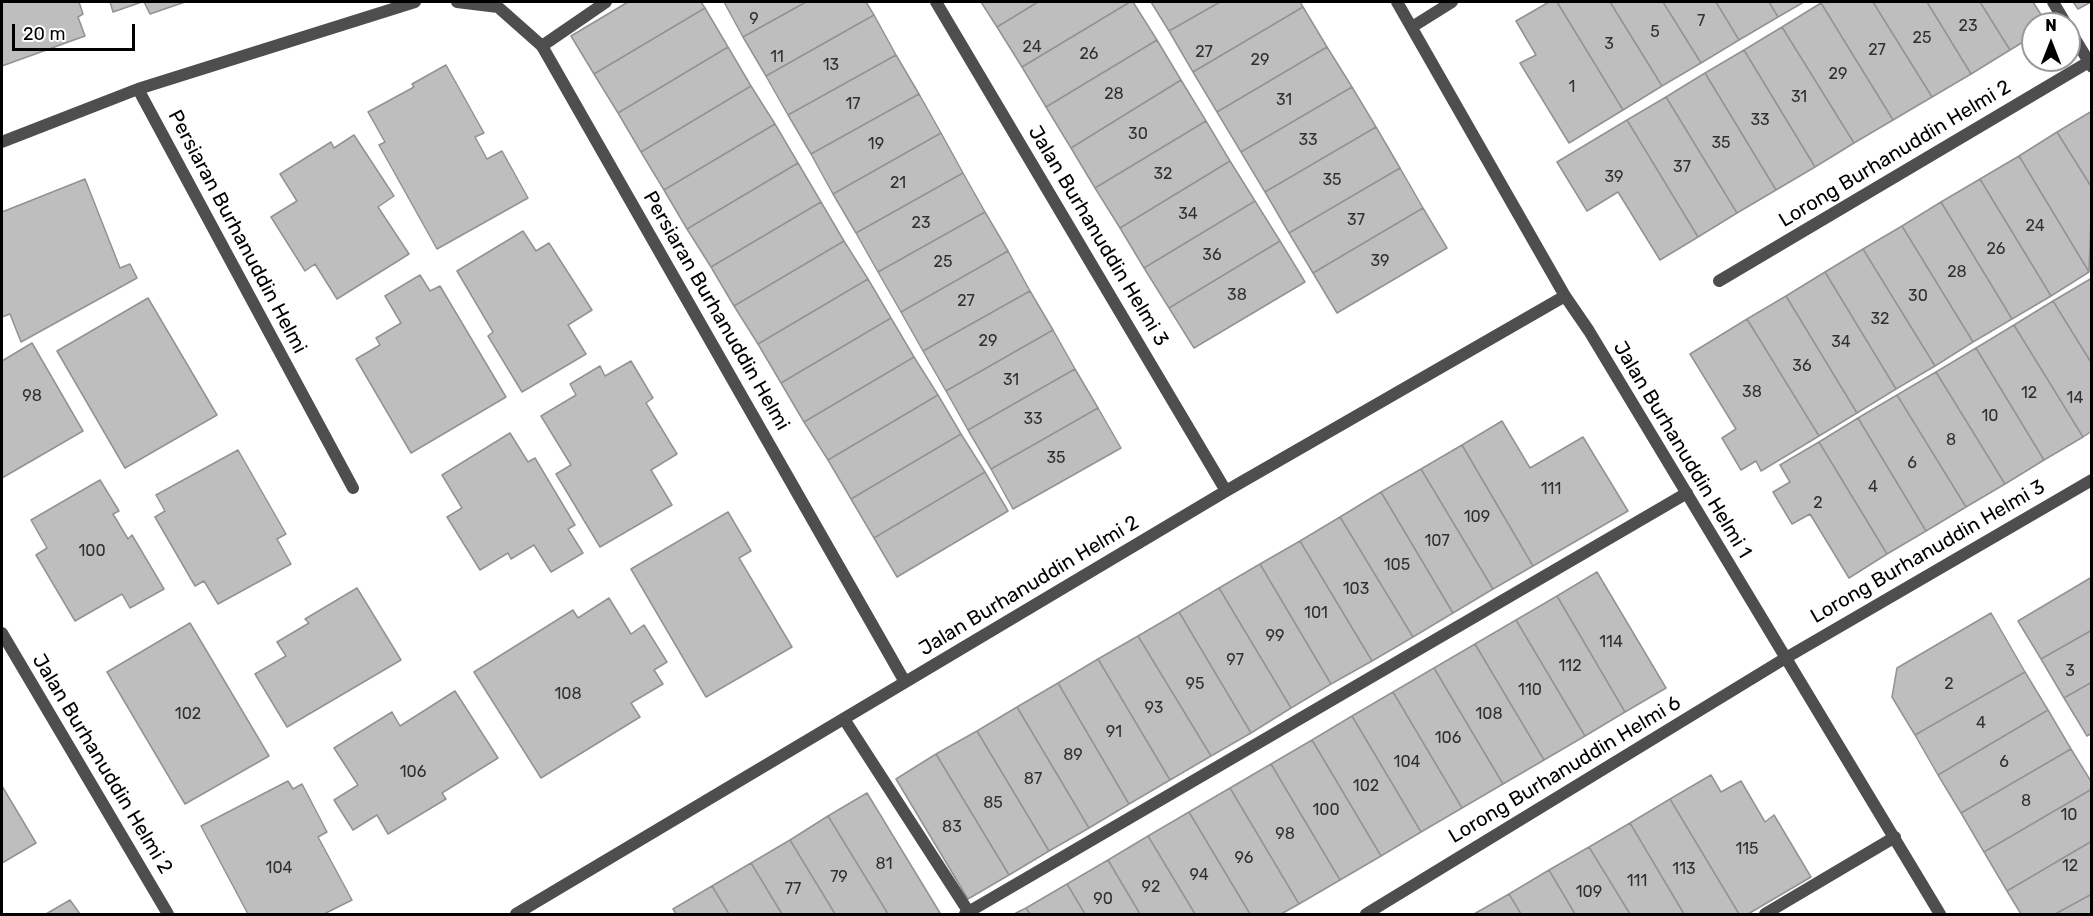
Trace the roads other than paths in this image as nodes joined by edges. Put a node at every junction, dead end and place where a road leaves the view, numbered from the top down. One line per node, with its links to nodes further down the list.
1 (415, 2): 11 (street)
2 (457, 2): 8 (street, Persiaran Burhanuddin Helmi)
3 (606, 2): 8 (street)
4 (936, 2): 17 (street, Jalan Burhanuddin Helmi 3)
5 (1397, 2): 7 (street, Jalan Burhanuddin Helmi 1)
6 (1452, 2): 7 (street)
7 (1412, 27): 14 (street, Jalan Burhanuddin Helmi 1)
8 (542, 46): 21 (street, Persiaran Burhanuddin Helmi)
9 (2081, 48): 10 (street)
10 (2091, 63): 13 (street, Lorong Burhanuddin Helmi 2)
11 (138, 89): 12 (street); 16 (street, Persiaran Burhanuddin Helmi)
12 (2, 142)
13 (1719, 281)
14 (1565, 296): 17 (street, Jalan Burhanuddin Helmi 2); 18 (street, Jalan Burhanuddin Helmi 1)
15 (2091, 480): 20 (street, Lorong Burhanuddin Helmi 3)
16 (353, 488)
17 (1226, 491): 21 (street, Jalan Burhanuddin Helmi 2)
18 (1687, 493): 20 (street, Jalan Burhanuddin Helmi 1); 24 (street)
19 (2, 633): 25 (street, Jalan Burhanuddin Helmi 2)
20 (1784, 659): 23 (street, Jalan Burhanuddin Helmi 1); 27 (street, Lorong Burhanuddin Helmi 6)
21 (905, 682): 22 (street, Jalan Burhanuddin Helmi 2)
22 (844, 719): 24 (street); 26 (street, Jalan Burhanuddin Helmi 2)
23 (1895, 837): 28 (street); 29 (street, Jalan Burhanuddin Helmi 1)
24 (968, 914)
25 (168, 915)
26 (516, 915)
27 (1366, 915)
28 (1765, 915)
29 (1940, 915)

